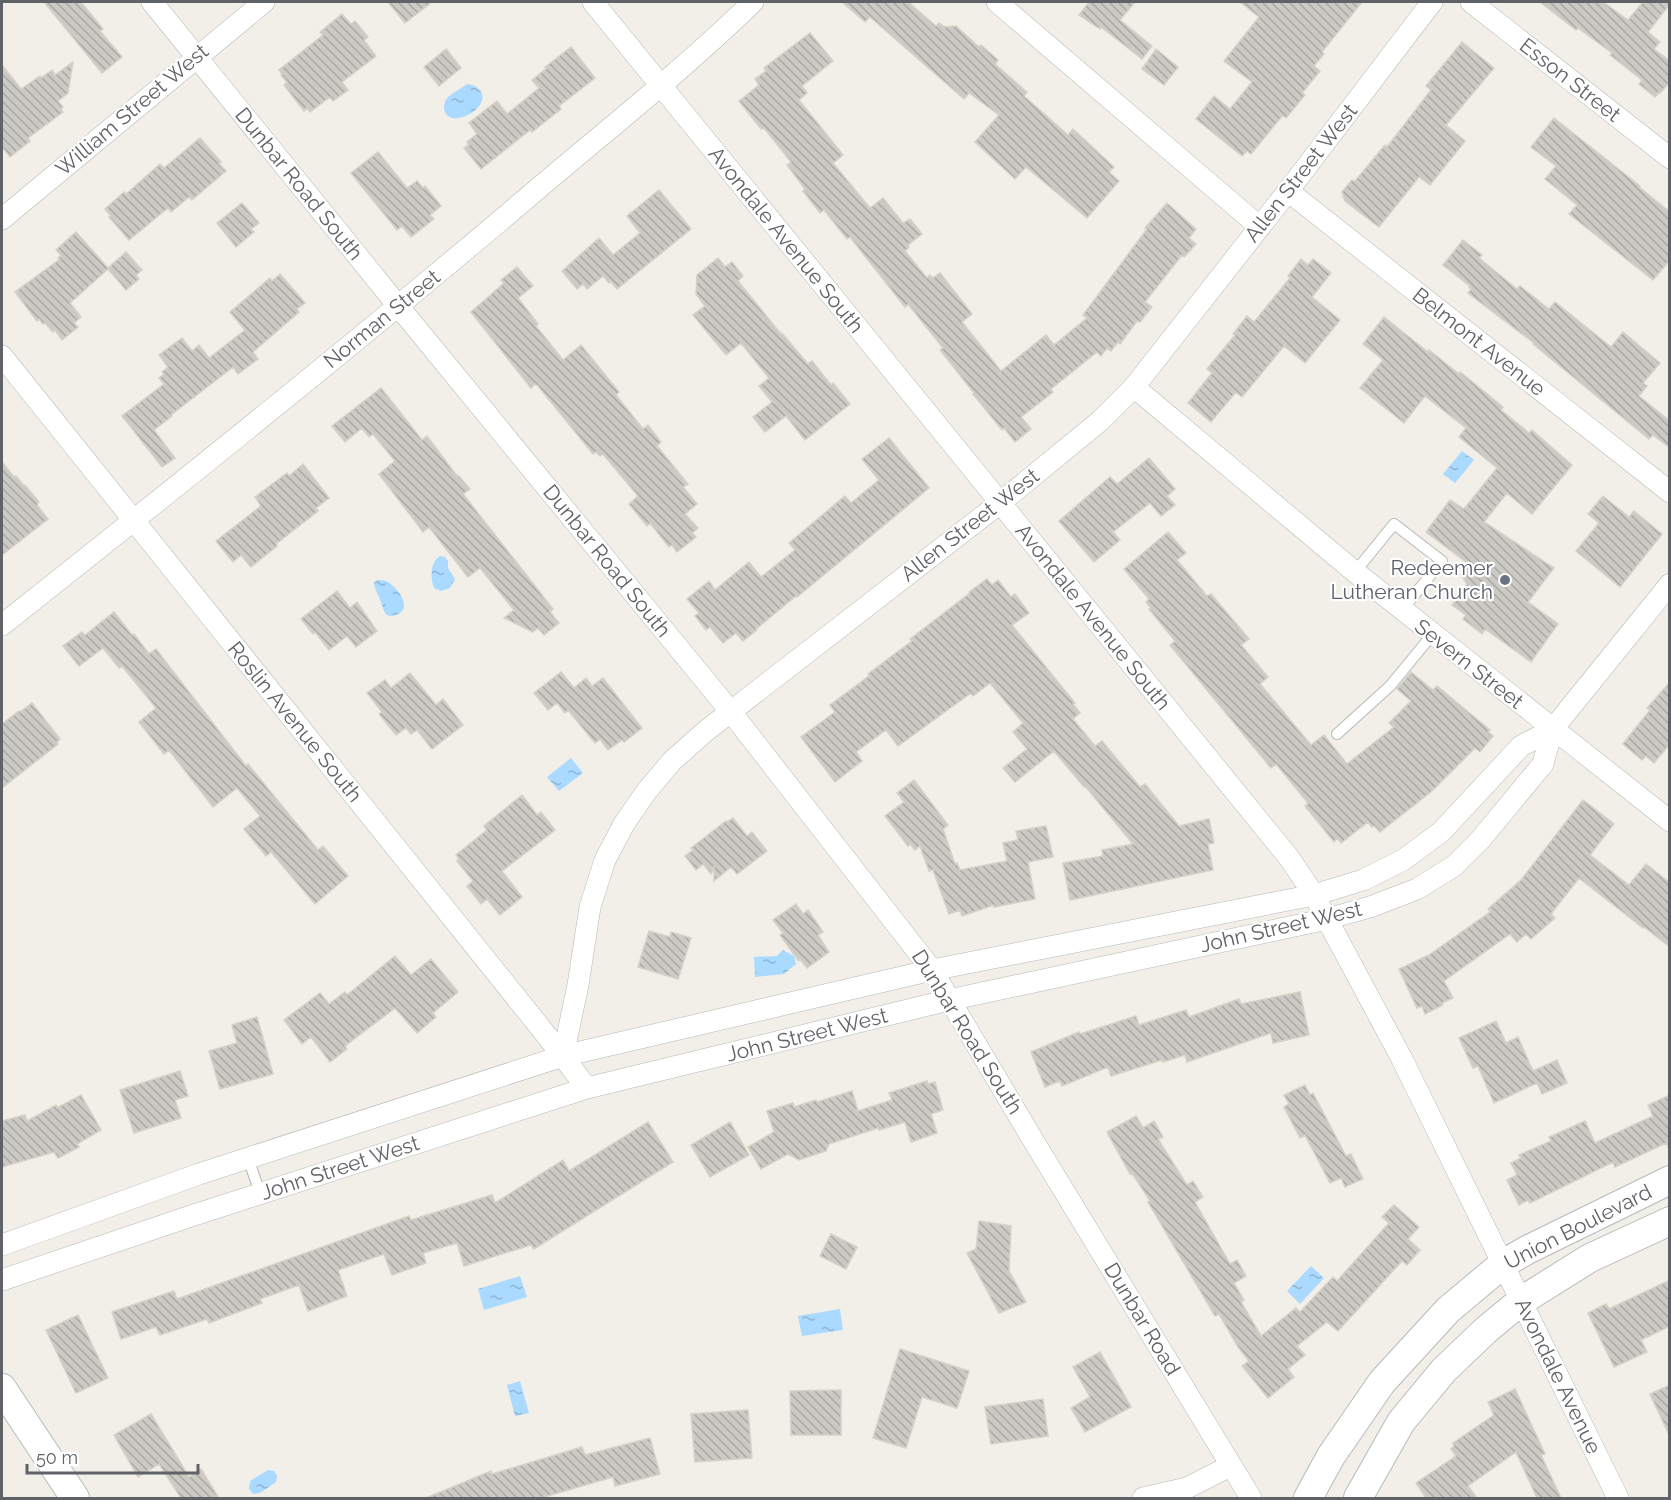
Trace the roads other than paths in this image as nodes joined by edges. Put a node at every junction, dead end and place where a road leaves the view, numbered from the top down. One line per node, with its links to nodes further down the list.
1 (152, 2): 8 (street, Dunbar Road South)
2 (264, 2): 8 (street, William Street West)
3 (593, 2): 9 (street, Avondale Avenue South)
4 (753, 2): 9 (street, Norman Street)
5 (997, 2): 13 (street)
6 (1432, 2): 11 (street, Allen Street West)
7 (1471, 2): 10 (street, Esson Street)
8 (196, 57): 12 (street, William Street West); 14 (street, Dunbar Road South)
9 (660, 85): 14 (street, Norman Street); 18 (street, Avondale Avenue South)
10 (1670, 158)
11 (1288, 191): 13 (street, Allen Street West); 17 (street, Belmont Avenue)
12 (2, 219)
13 (1260, 227): 16 (street, Allen Street West)
14 (399, 307): 19 (street, Norman Street); 25 (street, Dunbar Road South)
15 (2, 357): 19 (street, Roslin Avenue South)
16 (1134, 387): 18 (street, Allen Street West); 20 (street, Severn Street)
17 (1670, 492)
18 (999, 503): 25 (street, Allen Street West); 29 (street, Avondale Avenue South)
19 (133, 521): 23 (street, Norman Street); 33 (street, Roslin Avenue South)
20 (1355, 572): 22 (street, Severn Street); 22 (lane)
21 (1670, 584): 26 (street, John Street West)
22 (1402, 610): 24 (street, Severn Street)
23 (2, 625)
24 (1432, 635): 26 (street, Severn Street); 27 (lane)
25 (731, 712): 31 (street, Dunbar Road South); 33 (street, Allen Street West)
26 (1552, 730): 28 (street, Severn Street); 29 (street, John Street West); 30 (street, John Street West)
27 (1337, 734)
28 (1670, 821)
29 (1314, 895): 30 (street, Avondale Avenue South); 31 (street, John Street West)
30 (1327, 919): 32 (street, John Street West); 34 (street, Avondale Avenue South)
31 (932, 970): 32 (street, Dunbar Road South); 33 (street, John Street West)
32 (949, 1000): 35 (street, John Street West); 36 (street, Dunbar Road South)
33 (563, 1056): 35 (street, Roslin Avenue South); 37 (street, John Street West)
34 (1402, 1059): 42 (street, Avondale Avenue)
35 (587, 1088): 39 (street, John Street West)
36 (1033, 1140): 46 (street, Dunbar Road)
37 (248, 1158): 39 (lane); 41 (street, John Street West)
38 (1670, 1180): 42 (street, Union Boulevard)
39 (261, 1193): 43 (street, John Street West)
40 (1670, 1221): 44 (street, Union Boulevard)
41 (2, 1245)
42 (1503, 1264): 44 (street, Avondale Avenue); 50 (street, Union Boulevard)
43 (2, 1280)
44 (1521, 1301): 51 (street, Union Boulevard); 52 (street, Avondale Avenue)
45 (2, 1388): 47 (street)
46 (1230, 1466): 48 (street); 49 (street, Dunbar Road)
47 (75, 1498)
48 (1143, 1498)
49 (1251, 1498)
50 (1308, 1498)
51 (1358, 1498)
52 (1618, 1498)

